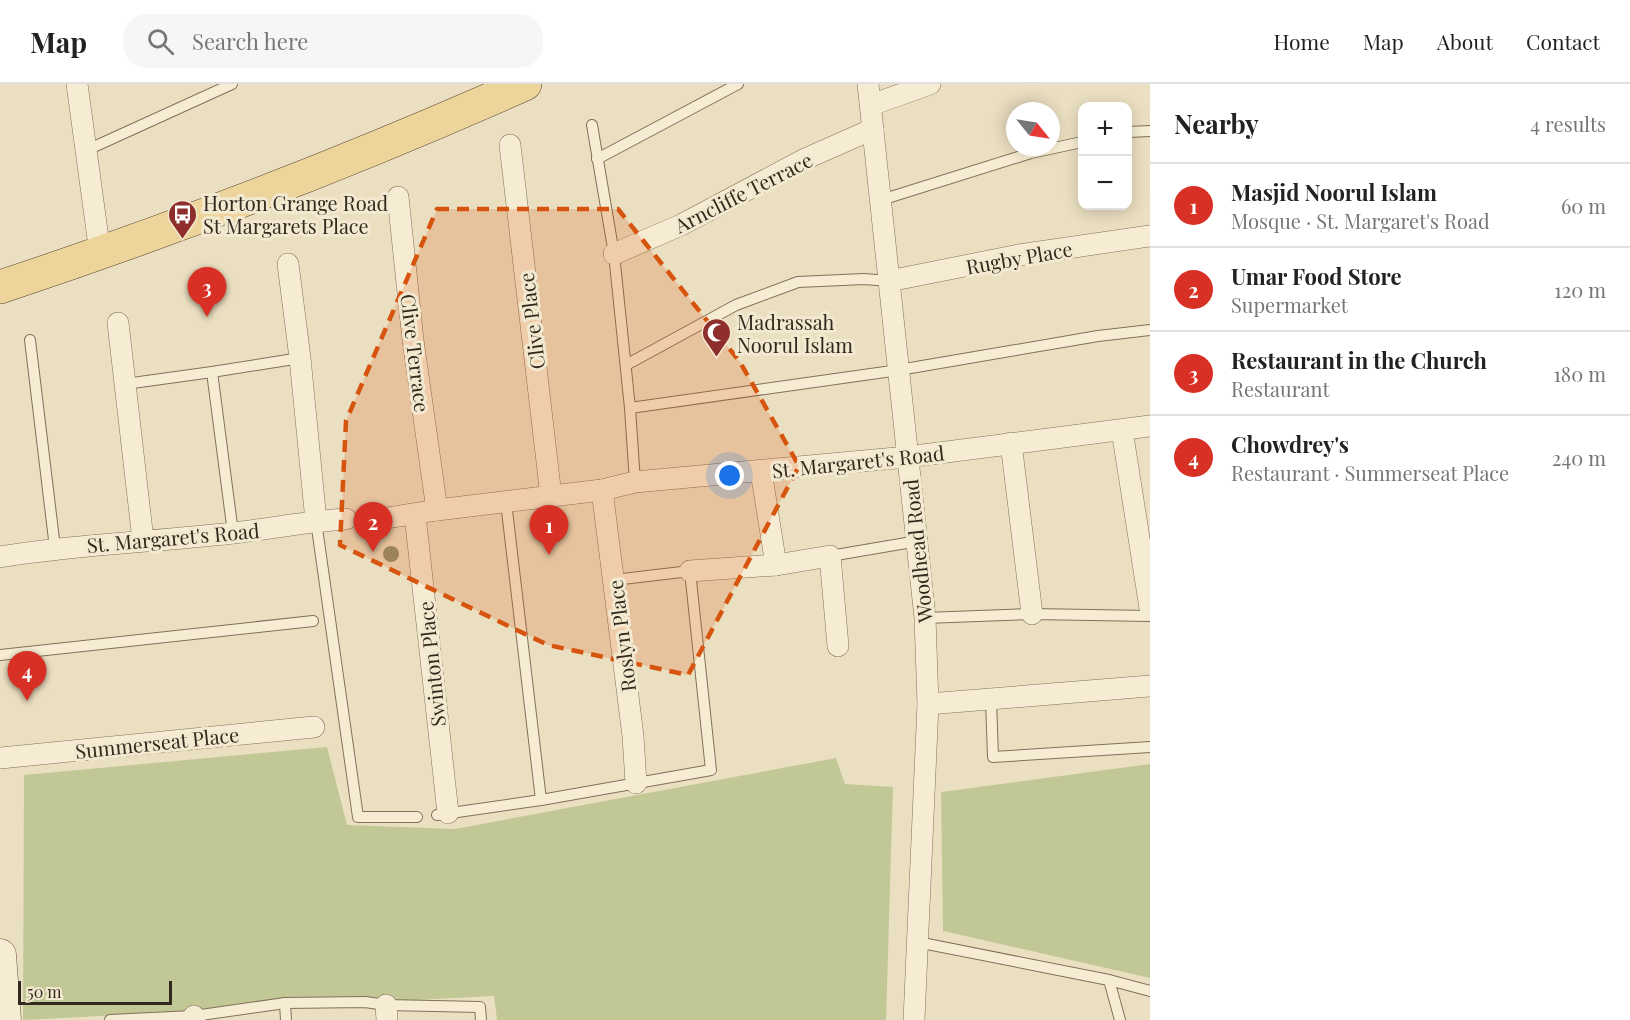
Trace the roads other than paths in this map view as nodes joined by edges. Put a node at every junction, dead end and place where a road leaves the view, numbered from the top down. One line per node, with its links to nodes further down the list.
1 (77, 84): 14 (street)
2 (232, 84): 14 (lane)
3 (525, 84): 19 (main road)
4 (738, 84): 15 (lane)
5 (868, 84): 7 (street, Woodhead Road)
6 (930, 84): 7 (street)
7 (870, 105): 9 (street, Woodhead Road)
8 (592, 125): 15 (lane)
9 (873, 129): 17 (street, Woodhead Road); 20 (street, Arncliffe Terrace)
10 (1150, 131): 11 (lane)
11 (1132, 132)
12 (1078, 143): 17 (lane)
13 (510, 145): 40 (street, Clive Place)
14 (87, 150): 19 (street)
15 (597, 159): 20 (lane)
16 (398, 197): 42 (street, Clive Terrace)
17 (881, 200): 22 (street, Woodhead Road)
18 (1150, 236): 22 (street, Rugby Place)
19 (100, 253): 23 (main road)
20 (614, 254): 28 (lane)
21 (288, 264): 27 (street)
22 (889, 281): 28 (lane); 29 (street, Woodhead Road)
23 (0, 287)
24 (118, 323): 31 (street)
25 (1150, 330): 29 (lane)
26 (30, 340): 50 (lane)
27 (300, 358): 30 (lane); 46 (street)
28 (626, 364): 32 (lane)
29 (899, 370): 32 (lane); 36 (street, Woodhead Road)
30 (212, 372): 31 (lane); 47 (lane)
31 (124, 384): 48 (street)
32 (630, 408): 38 (lane)
33 (1150, 426): 34 (street, St. Margaret's Road)
34 (1122, 430): 35 (street, St. Margaret's Road); 56 (street)
35 (1011, 442): 36 (street, St. Margaret's Road); 57 (street)
36 (908, 457): 37 (street, St. Margaret's Road); 49 (street, Woodhead Road)
37 (761, 471): 38 (street, St. Margaret's Road); 53 (street)
38 (635, 482): 39 (street, St. Margaret's Road)
39 (602, 490): 40 (street, St. Margaret's Road); 55 (street, Roslyn Place)
40 (551, 496): 41 (street, St. Margaret's Road)
41 (506, 502): 42 (street, St. Margaret's Road); 70 (lane)
42 (437, 510): 43 (street, St. Margaret's Road)
43 (415, 515): 44 (street, St. Margaret's Road); 71 (street, Swinton Place)
44 (387, 518)
45 (346, 519): 46 (street, St. Margaret's Road)
46 (316, 521): 47 (street, St. Margaret's Road); 72 (lane)
47 (233, 533): 48 (street, St. Margaret's Road)
48 (143, 540): 50 (street, St. Margaret's Road)
49 (918, 541): 52 (lane); 59 (street, Woodhead Road)
50 (55, 548): 51 (street, St. Margaret's Road)
51 (0, 556)
52 (830, 556): 53 (street); 61 (street)
53 (776, 565): 54 (street)
54 (690, 571): 55 (lane); 69 (lane)
55 (614, 580): 69 (street, Roslyn Place)
56 (1150, 608)
57 (1032, 614): 58 (lane); 59 (lane)
58 (1150, 616)
59 (925, 618): 65 (street, Woodhead Road)
60 (313, 621): 62 (lane)
61 (838, 646)
62 (0, 655)
63 (1150, 686): 64 (street)
64 (991, 700): 65 (street); 67 (lane)
65 (928, 704): 73 (street, Woodhead Road)
66 (314, 727): 68 (street, Summerseat Place)
67 (1150, 747)
68 (0, 758)
69 (636, 783): 70 (lane)
70 (541, 800): 71 (lane)
71 (442, 814)
72 (417, 818)
73 (917, 942): 75 (lane); 84 (street, Woodhead Road)
74 (0, 955): 80 (street)
75 (1109, 980): 76 (lane); 85 (lane)
76 (1150, 991)
77 (285, 1003): 78 (lane); 79 (lane); 82 (lane)
78 (387, 1012): 83 (lane)
79 (195, 1018): 81 (lane)
80 (5, 1020)
81 (110, 1020)
82 (286, 1020)
83 (480, 1020)
84 (914, 1020)
85 (1119, 1020)

